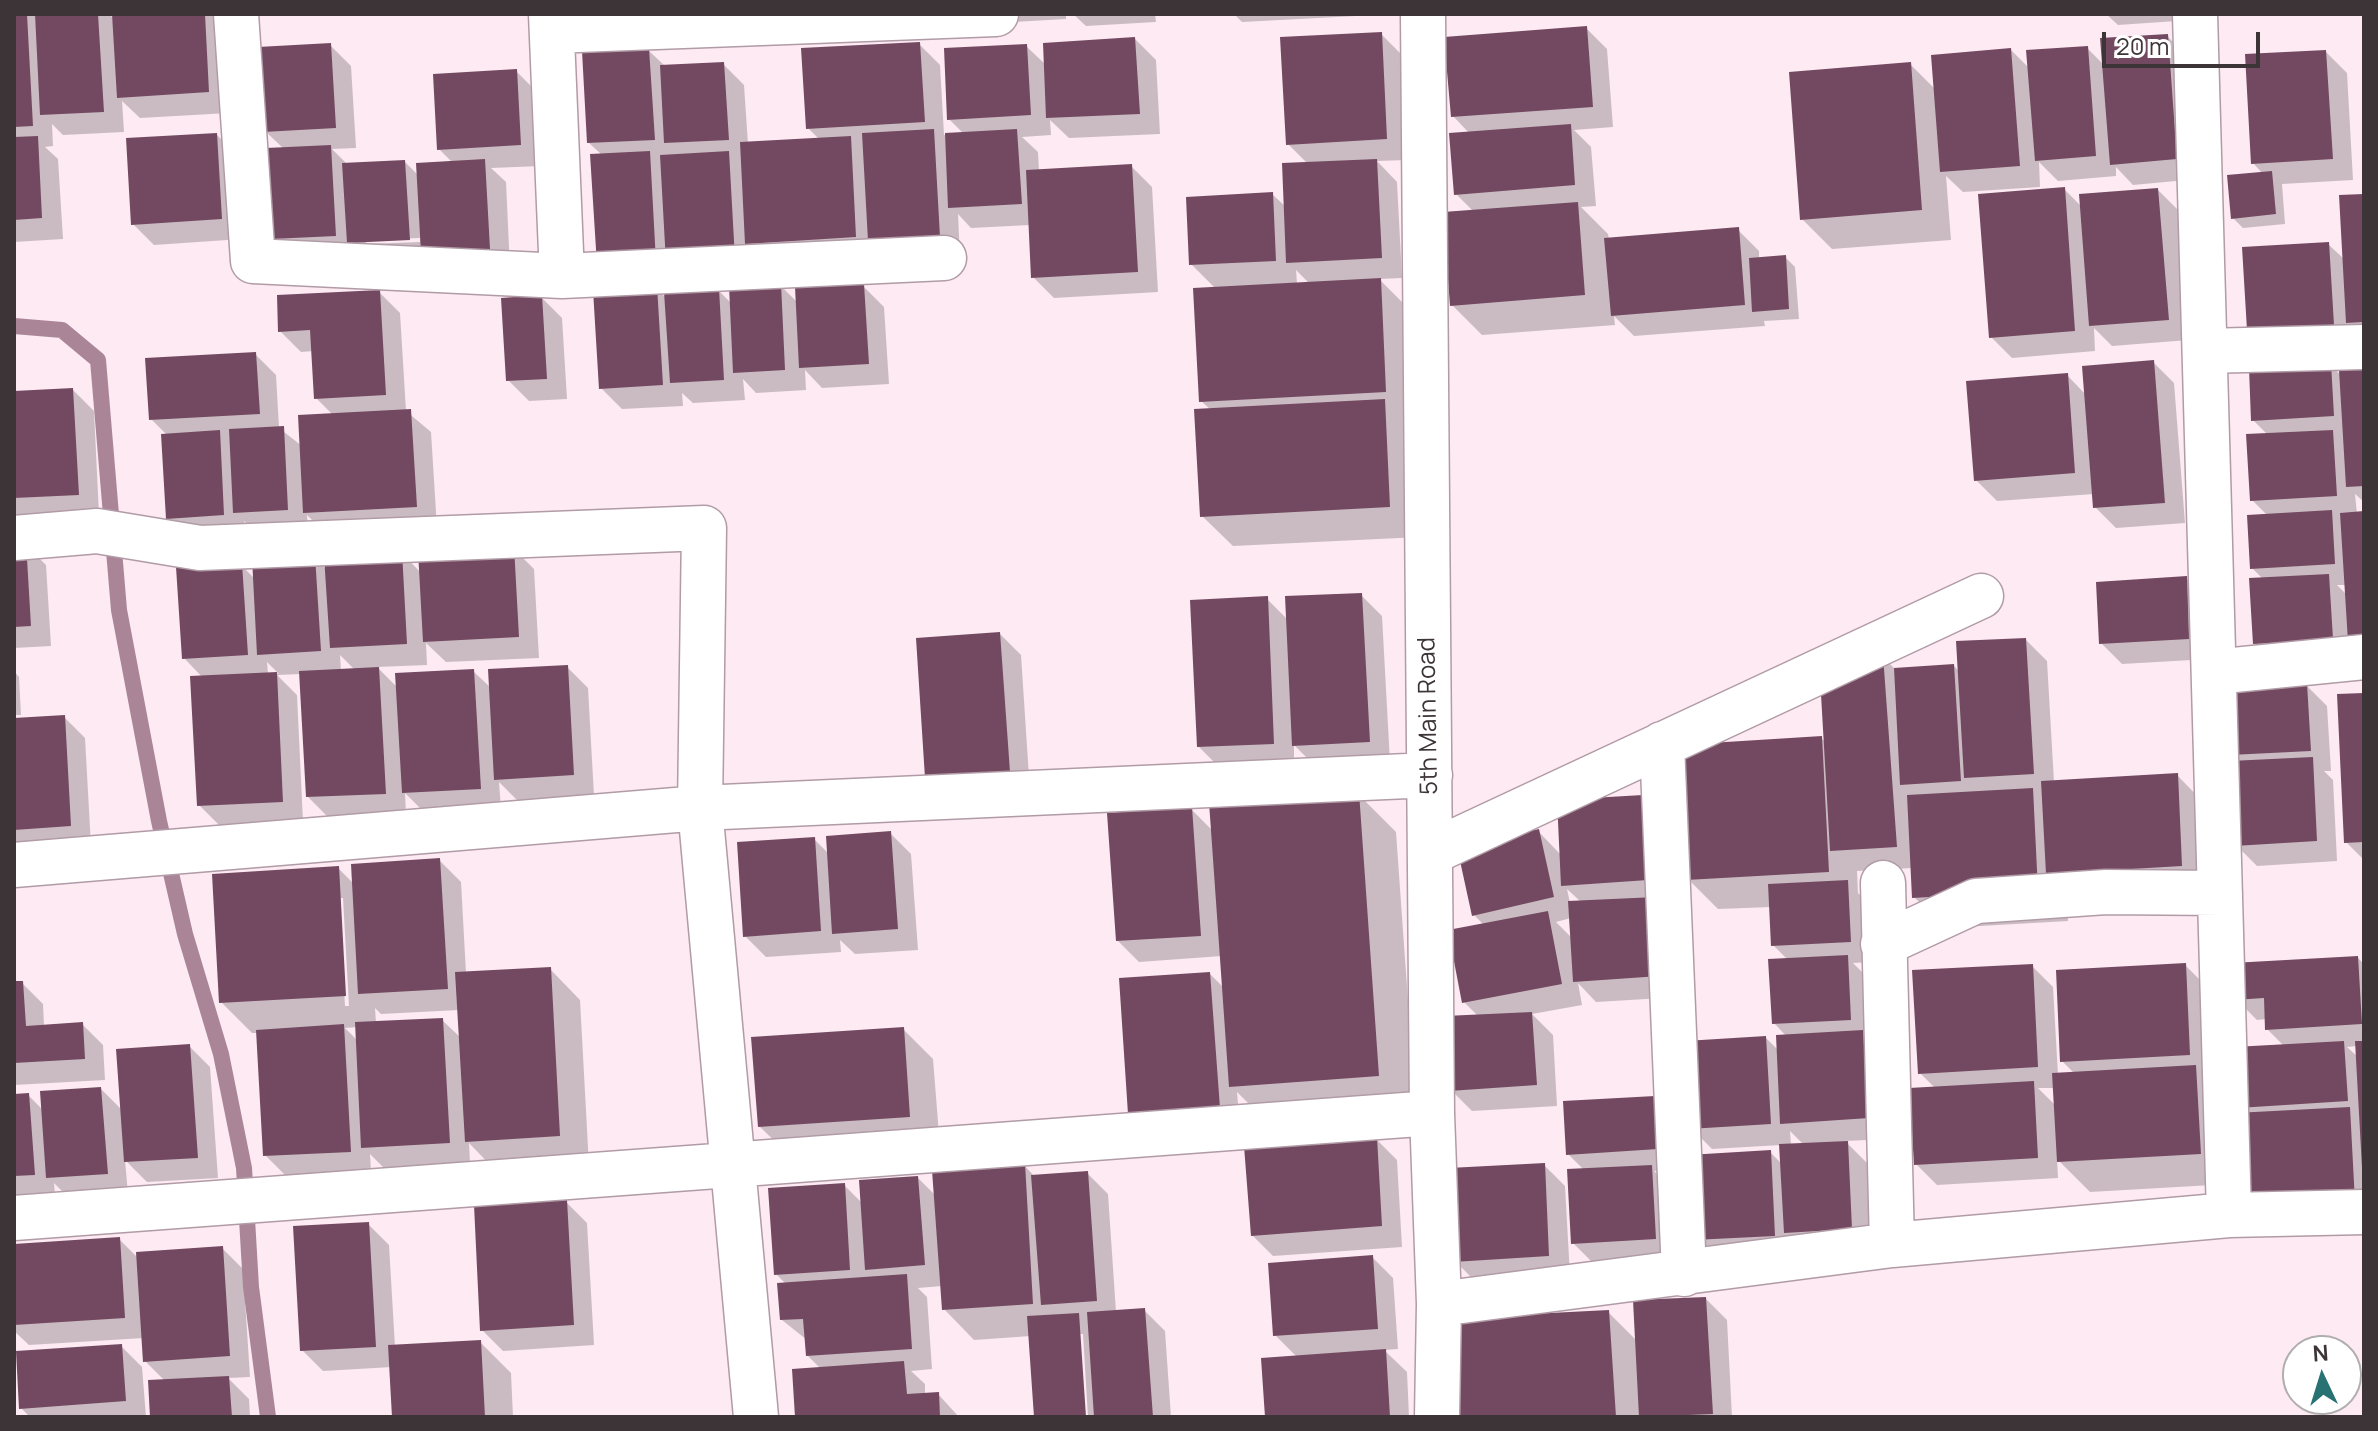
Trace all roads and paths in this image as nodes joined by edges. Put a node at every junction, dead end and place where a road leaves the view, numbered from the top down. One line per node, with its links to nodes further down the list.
1 (236, 14): 7 (street)
2 (996, 14): 5 (street)
3 (1423, 14): 15 (street, 5th Main Road)
4 (2195, 14): 9 (street)
5 (552, 22): 7 (street)
6 (944, 258): 7 (street)
7 (562, 276)
8 (2364, 347): 9 (street)
9 (2205, 351): 13 (street)
10 (14, 538): 16 (street)
11 (1981, 596): 14 (street)
12 (2364, 657): 13 (street)
13 (2214, 672): 20 (street)
14 (1662, 744): 17 (street); 28 (street)
15 (1430, 775): 16 (street); 17 (street, 5th Main Road)
16 (700, 808): 18 (street); 23 (street)
17 (1432, 852): 22 (street, 5th Main Road)
18 (14, 865)
19 (1883, 883): 21 (street)
20 (2220, 893): 21 (street); 25 (street)
21 (1883, 944): 27 (street)
22 (1432, 1113): 23 (street); 29 (street, 5th Main Road)
23 (731, 1164): 26 (street); 30 (street)
24 (2364, 1212): 25 (street)
25 (2229, 1215): 27 (street)
26 (14, 1218)
27 (1892, 1245): 28 (street)
28 (1684, 1274): 29 (street)
29 (1439, 1304): 31 (street, 5th Main Road)
30 (756, 1417)
31 (1437, 1417)

